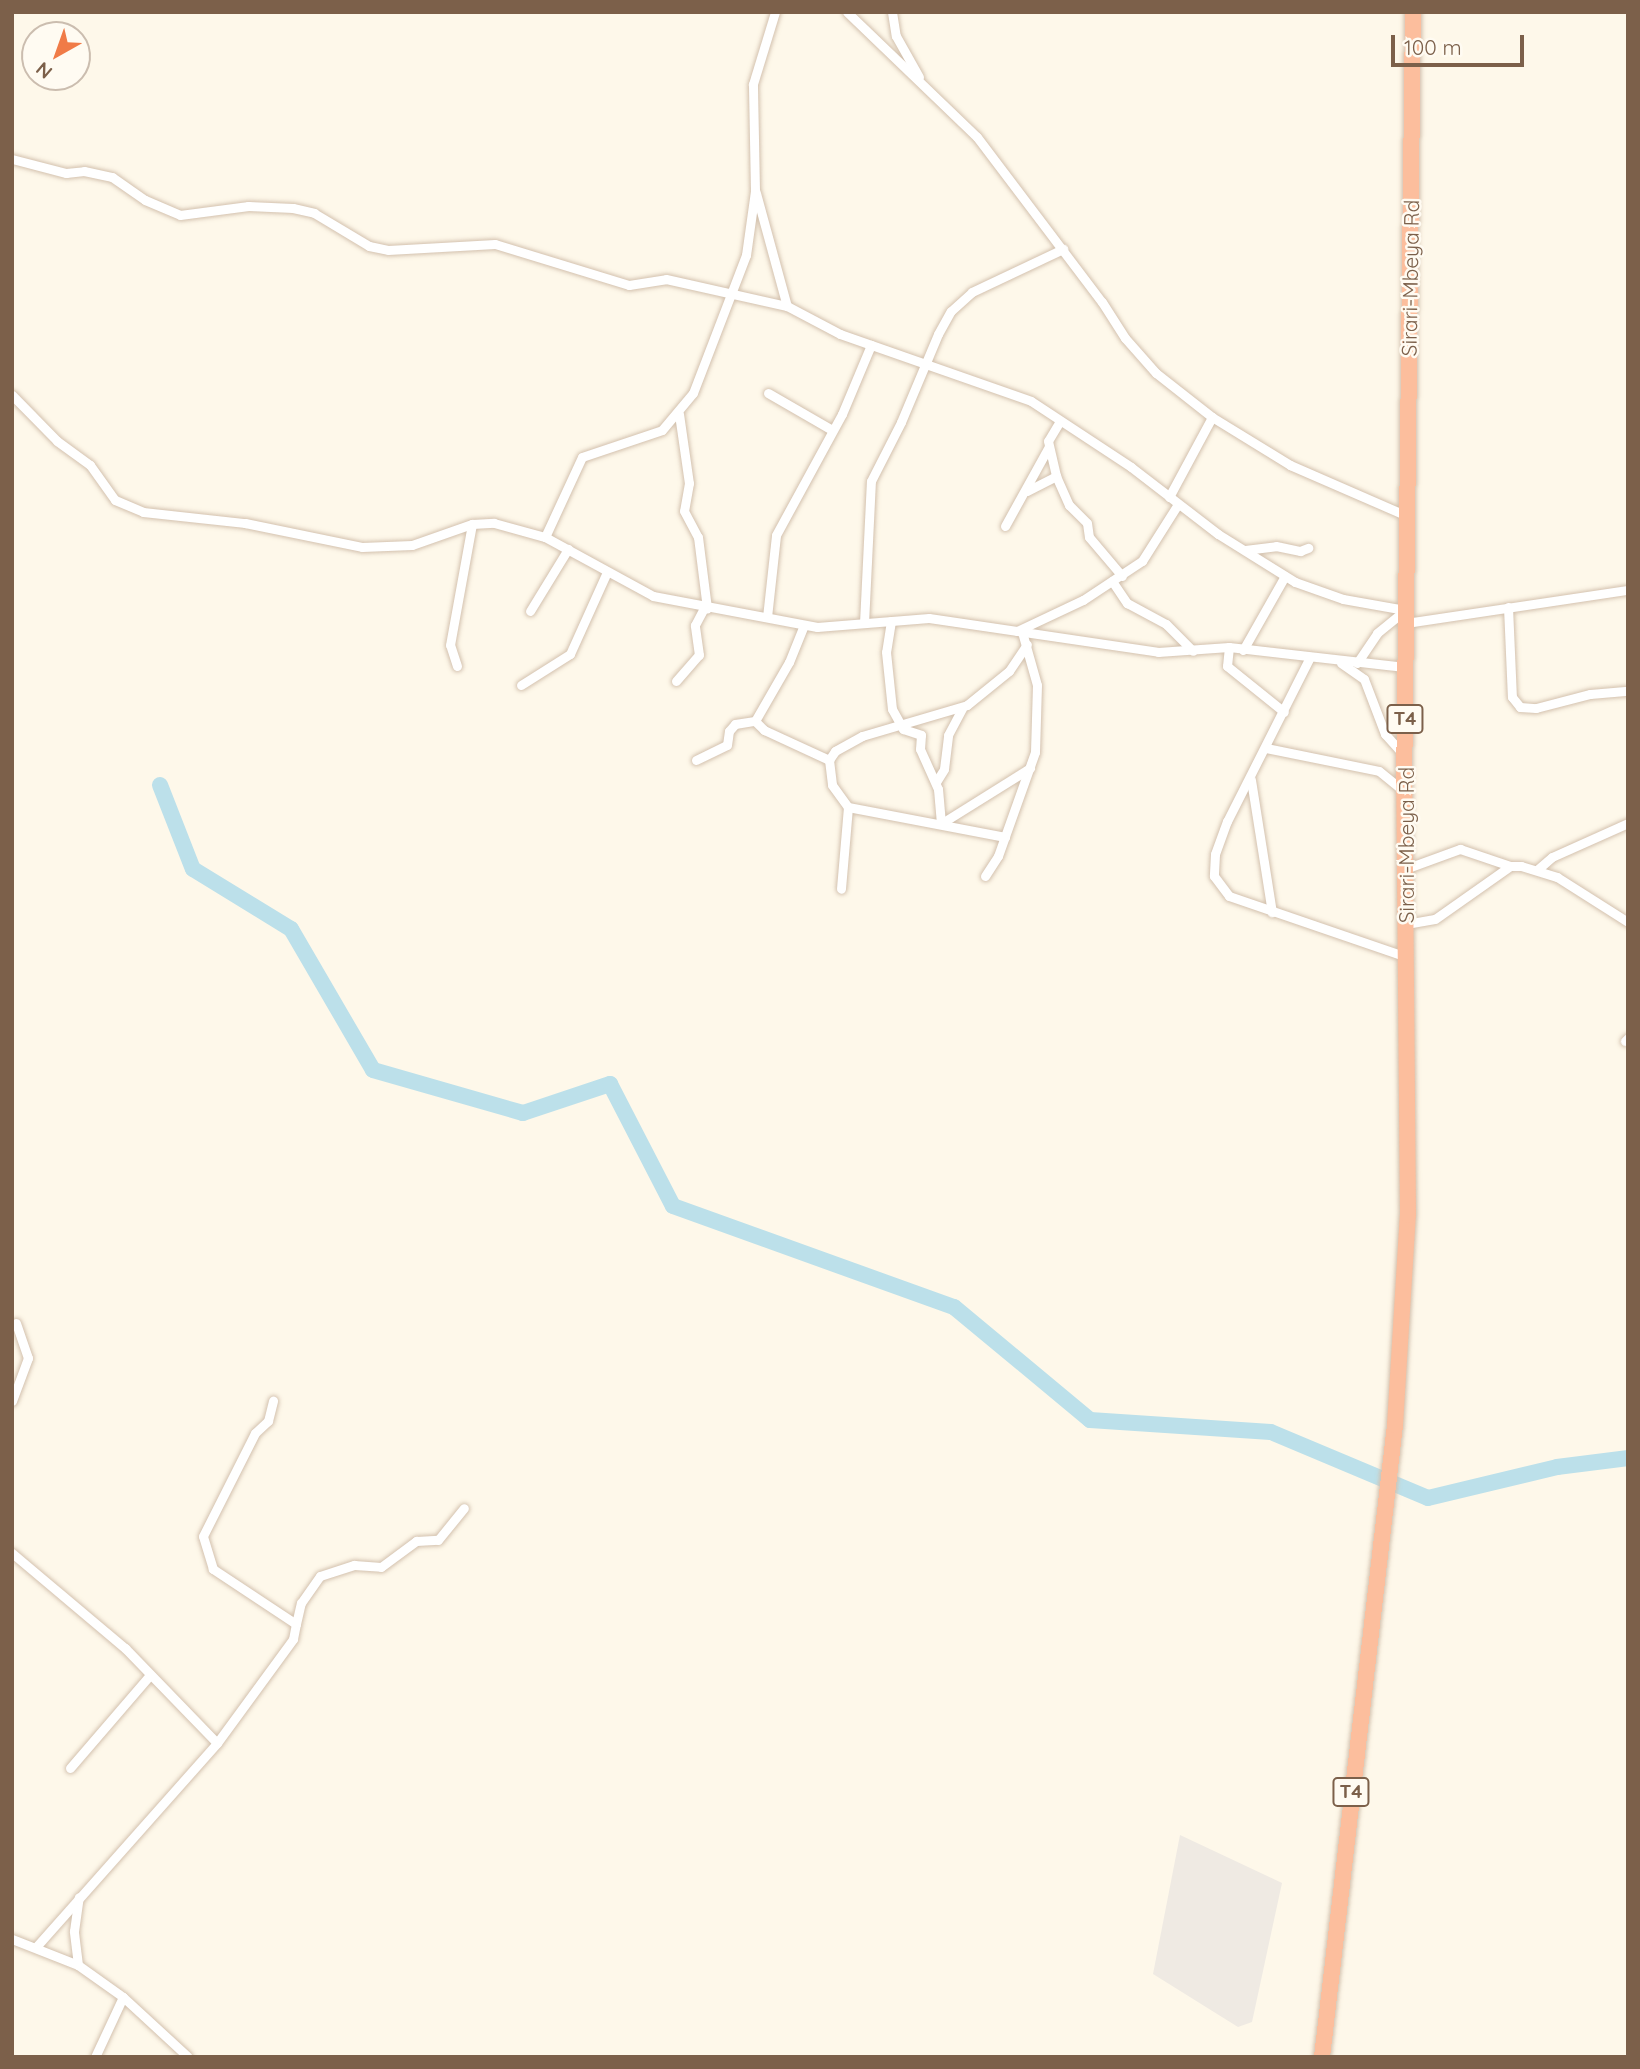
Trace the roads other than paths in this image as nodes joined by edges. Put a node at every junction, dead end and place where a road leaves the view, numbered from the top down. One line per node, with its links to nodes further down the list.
1 (775, 12): 7 (street)
2 (847, 12): 5 (street)
3 (892, 12): 5 (street)
4 (1413, 12): 24 (highway, Sirari-Mbeya Rd / T4)
5 (922, 85): 8 (street)
6 (12, 159): 9 (street)
7 (755, 191): 9 (street); 10 (street)
8 (1063, 249): 12 (street); 16 (street)
9 (733, 293): 10 (street); 15 (street)
10 (787, 306): 11 (street)
11 (871, 345): 12 (street); 18 (street)
12 (927, 362): 17 (street); 42 (street)
13 (768, 393): 18 (street)
14 (12, 395): 25 (street)
15 (679, 414): 27 (street); 37 (street)
16 (1212, 417): 22 (street); 24 (street)
17 (1060, 421): 19 (street); 22 (street)
18 (832, 430): 40 (street)
19 (1048, 448): 20 (street); 21 (street)
20 (1056, 476): 21 (street); 32 (street)
21 (1027, 491): 26 (street)
22 (1169, 496): 23 (street)
23 (1178, 505): 30 (street); 32 (street)
24 (1405, 515): 39 (highway, Sirari-Mbeya Rd / T4)
25 (472, 524): 27 (street); 52 (street)
26 (1005, 526)
27 (545, 537): 29 (street)
28 (1308, 548): 30 (street)
29 (568, 549): 31 (street); 38 (street)
30 (1245, 550): 33 (street)
31 (607, 572): 37 (street); 55 (street)
32 (1122, 576): 34 (street)
33 (1285, 576): 39 (street); 47 (street)
34 (1112, 581): 44 (street); 48 (street)
35 (1628, 590): 36 (street)
36 (1508, 607): 39 (street); 56 (street)
37 (705, 608): 40 (street); 54 (street)
38 (530, 611)
39 (1406, 616): 51 (street); 53 (highway, Sirari-Mbeya Rd / T4)
40 (767, 617): 43 (street)
41 (891, 621): 42 (street); 44 (street); 60 (street)
42 (864, 623): 43 (street)
43 (804, 625): 59 (street)
44 (1019, 631): 45 (street); 48 (street)
45 (1027, 644): 57 (street); 65 (street)
46 (1229, 648): 47 (street); 48 (street); 58 (street)
47 (1243, 650): 49 (street)
48 (1193, 651)
49 (1309, 659): 50 (street); 58 (street)
50 (1339, 661): 51 (street); 62 (street)
51 (1357, 663): 53 (street)
52 (457, 666)
53 (1405, 667): 62 (highway, Sirari-Mbeya Rd / T4)
54 (676, 681)
55 (521, 685)
56 (1628, 691)
57 (962, 709): 60 (street); 67 (street)
58 (1284, 712): 61 (street)
59 (755, 721): 63 (street); 64 (street)
60 (899, 725): 64 (street); 67 (street)
61 (1266, 748): 66 (street); 68 (street)
62 (1405, 756): 68 (highway, Sirari-Mbeya Rd / T4)
63 (696, 760)
64 (829, 760): 69 (street)
65 (1031, 767): 70 (street); 72 (street)
66 (1251, 780): 78 (street); 78 (street)
67 (936, 782): 70 (street)
68 (1404, 791): 74 (highway, Sirari-Mbeya Rd / T4)
69 (848, 807): 70 (street); 77 (street)
70 (942, 823): 72 (street)
71 (1628, 823): 75 (street)
72 (1005, 837): 76 (street)
73 (1510, 866): 74 (street); 75 (street); 80 (street)
74 (1405, 869): 80 (highway, Sirari-Mbeya Rd / T4)
75 (1537, 870): 79 (street)
76 (985, 876)
77 (841, 889)
78 (1272, 912): 81 (street)
79 (1628, 922)
80 (1406, 924): 81 (highway, Sirari-Mbeya Rd / T4)
81 (1409, 958): 98 (highway, Sirari-Mbeya Rd / T4)
82 (16, 1323): 83 (street)
83 (12, 1401)
84 (273, 1401): 87 (street)
85 (464, 1508): 87 (street)
86 (12, 1553): 88 (street)
87 (296, 1624): 89 (street)
88 (150, 1675): 89 (street); 90 (street)
89 (217, 1744): 91 (street)
90 (70, 1768)
91 (79, 1897): 93 (street); 94 (street)
92 (12, 1939): 93 (street)
93 (36, 1947): 94 (street)
94 (78, 1965): 95 (street)
95 (123, 1997): 96 (street); 97 (street)
96 (95, 2057)
97 (188, 2057)
98 (1322, 2057)

